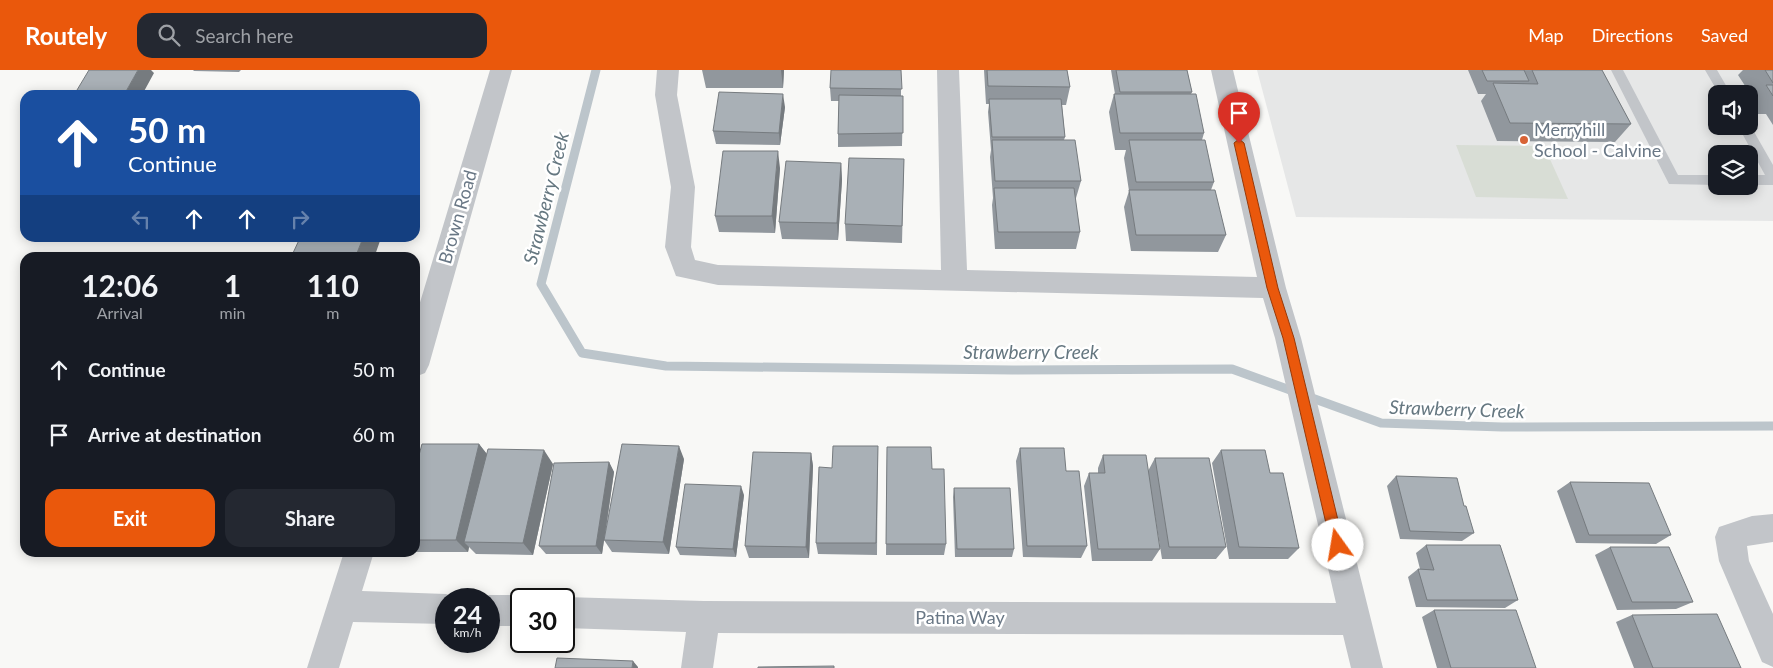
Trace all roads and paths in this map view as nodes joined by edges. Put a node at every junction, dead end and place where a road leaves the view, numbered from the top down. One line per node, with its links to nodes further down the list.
1 (501, 70): 14 (street, Brown Road)
2 (668, 70): 12 (street)
3 (948, 70): 12 (street)
4 (1222, 70): 13 (street)
5 (1617, 70): 10 (lane)
6 (1711, 70): 7 (lane)
7 (1720, 85)
8 (1749, 135): 9 (lane)
9 (1773, 179): 11 (lane)
10 (1708, 180)
11 (1758, 180)
12 (954, 280): 13 (street)
13 (1273, 288): 21 (street)
14 (420, 347)
15 (1773, 528): 22 (street)
16 (357, 557): 17 (street)
17 (342, 606): 18 (street); 23 (street)
18 (435, 609)
19 (575, 613): 20 (street, Patina Way)
20 (704, 617): 21 (street, Patina Way); 24 (street)
21 (1355, 619): 25 (street)
22 (1773, 651)
23 (323, 668)
24 (697, 668)
25 (1367, 668)

